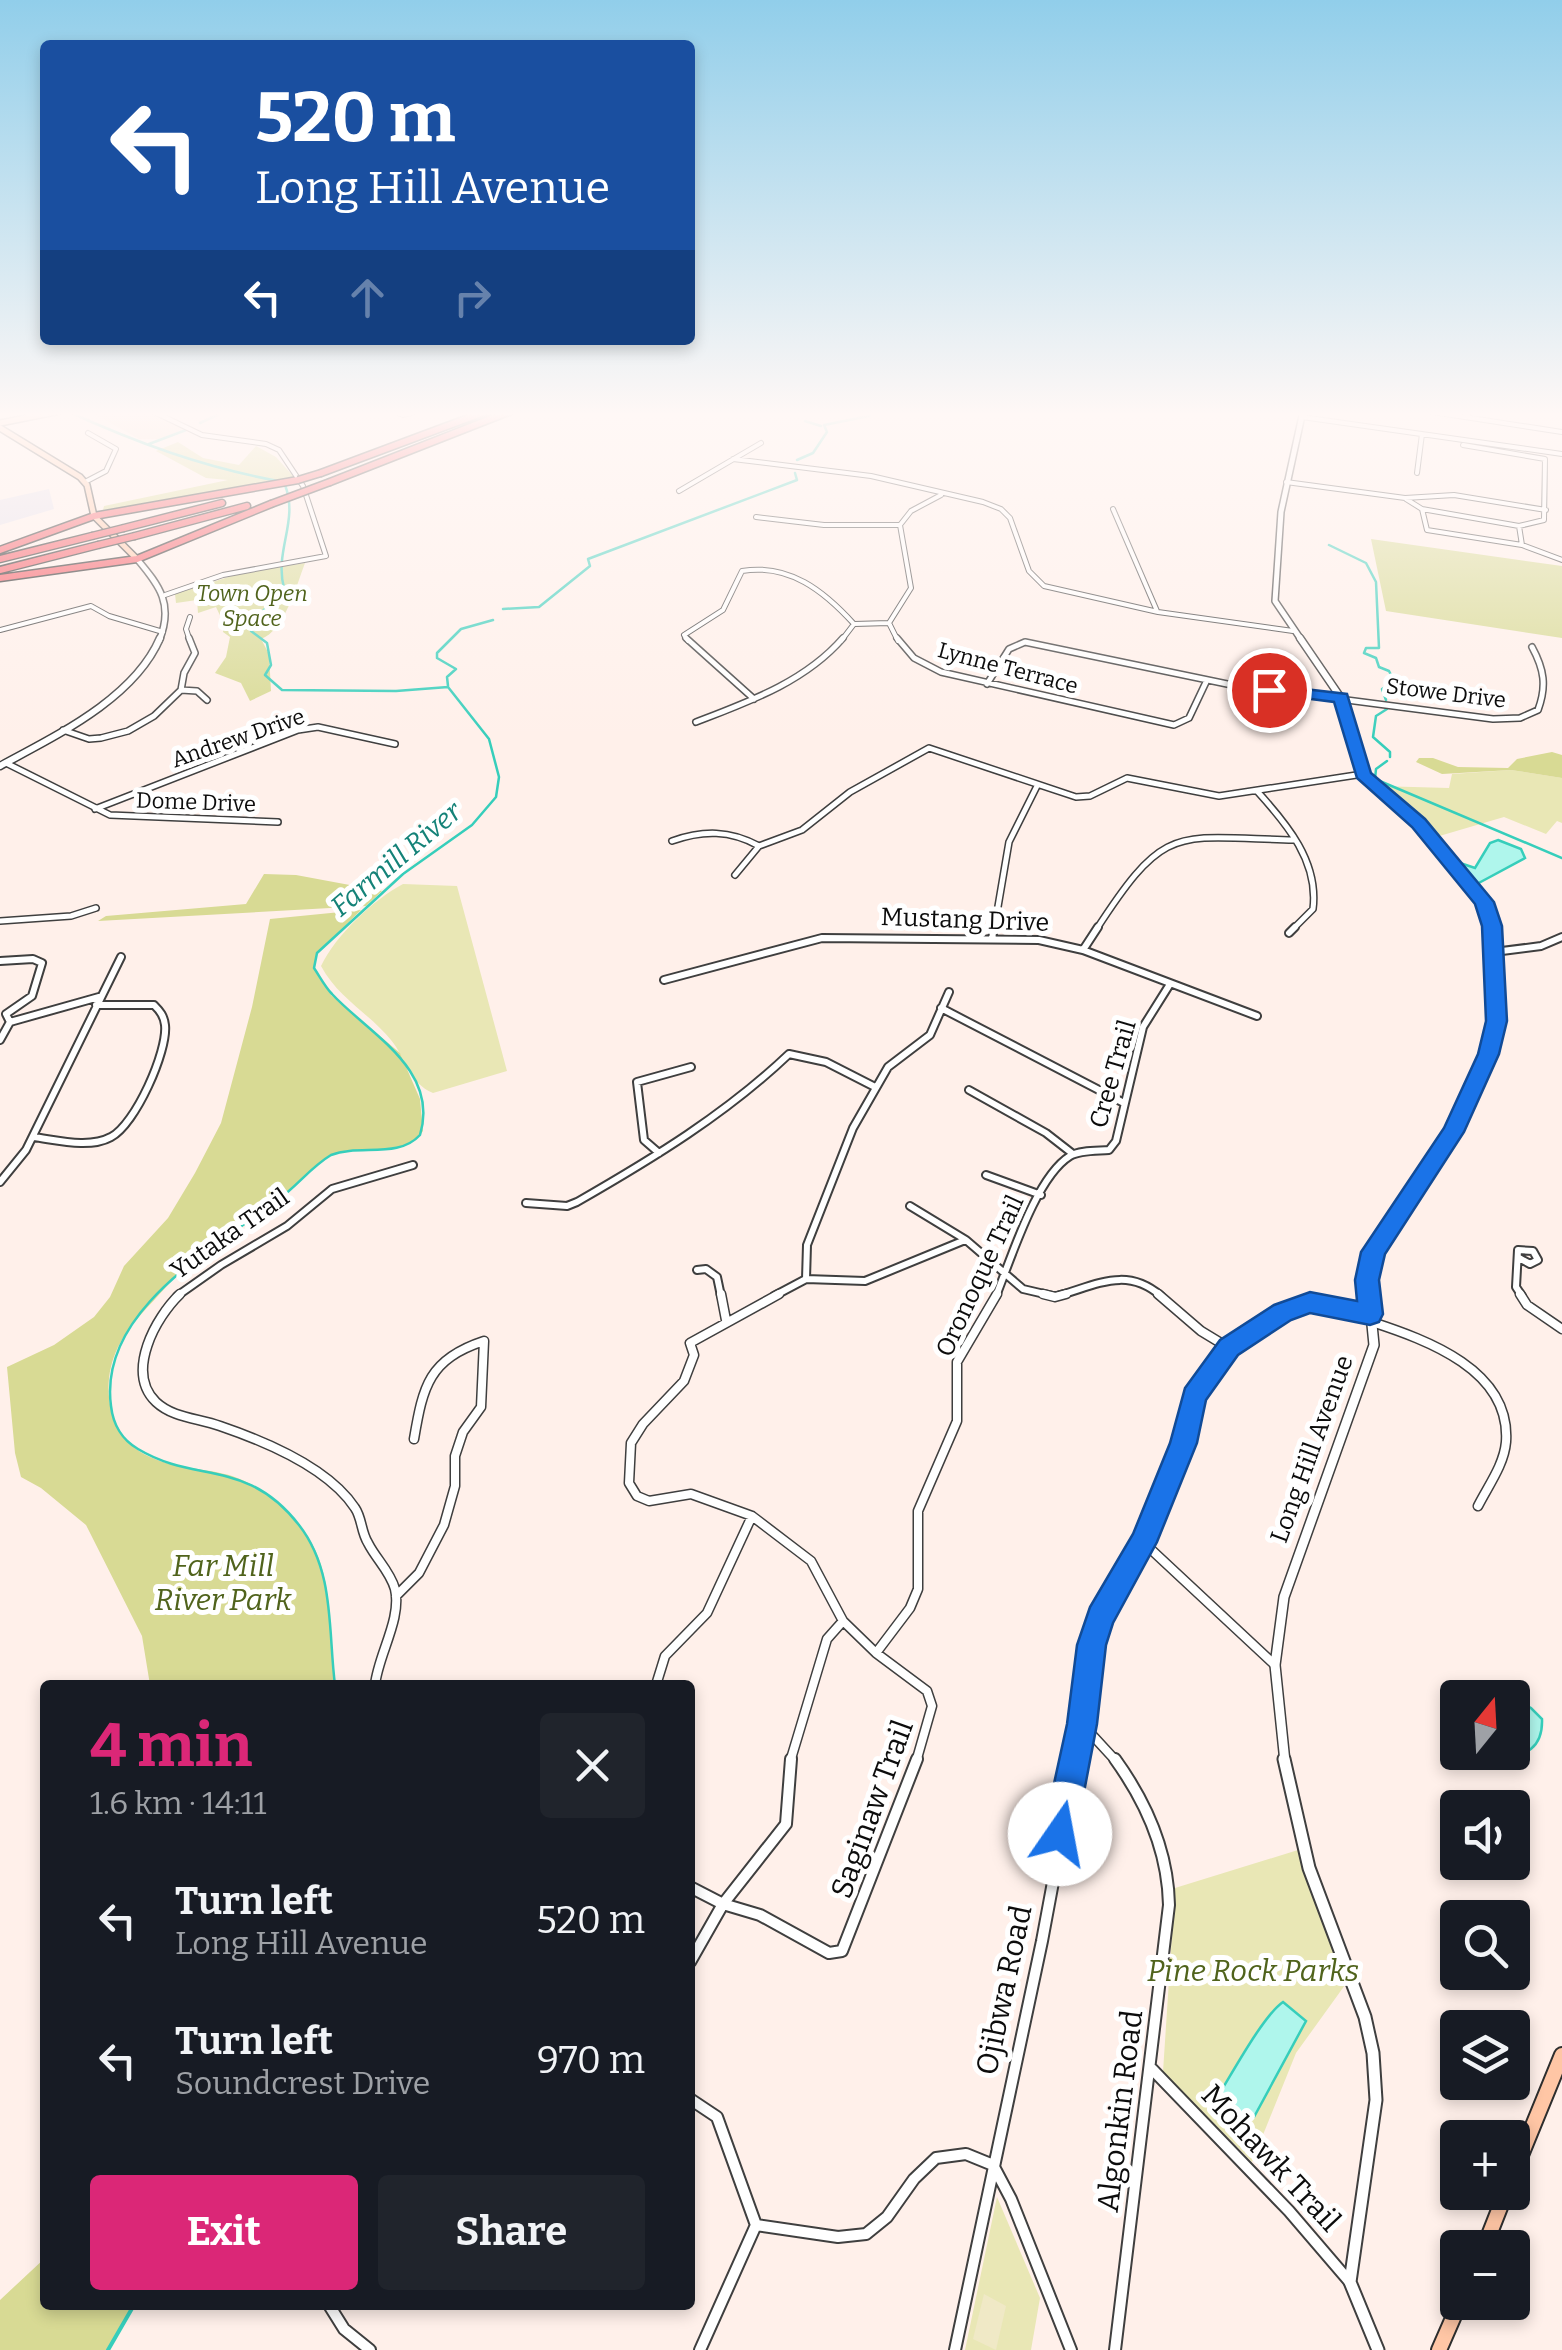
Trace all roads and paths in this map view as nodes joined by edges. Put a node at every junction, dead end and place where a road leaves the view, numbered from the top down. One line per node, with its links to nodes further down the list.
1 (81, 521): 18 (highway)
2 (98, 521): 20 (main road)
3 (156, 521): 19 (highway, bridge)
4 (185, 521): 22 (highway, bridge)
5 (216, 521): 20 (highway)
6 (314, 521): 24 (street)
7 (787, 521): 15 (street)
8 (903, 521): 15 (street)
9 (1011, 521): 25 (street)
10 (1118, 521): 25 (street)
11 (1280, 521): 30 (street)
12 (1423, 521): 17 (street)
13 (1489, 521): 16 (street)
14 (1542, 521): 16 (street)
15 (900, 525): 27 (street)
16 (1520, 526): 17 (street)
17 (1522, 545): 21 (street)
18 (0, 550)
19 (0, 559)
20 (136, 560): 23 (highway); 24 (street)
21 (1562, 560)
22 (0, 570)
23 (0, 578)
24 (165, 595): 31 (street)
25 (1158, 612): 30 (street)
26 (190, 618): 35 (street)
27 (889, 623): 28 (street); 34 (street, Lynne Terrace)
28 (854, 624): 37 (street); 37 (street)
29 (0, 630): 31 (street)
30 (1293, 631): 36 (street)
31 (162, 632): 40 (street)
32 (1532, 647): 36 (street, Stowe Drive)
33 (1206, 680): 34 (street); 34 (street, Lynne Terrace); 36 (street)
34 (986, 684)
35 (182, 690): 38 (street); 40 (street)
36 (1341, 698): 43 (street)
37 (754, 699): 39 (street)
38 (207, 700)
39 (696, 722)
40 (63, 730): 42 (street)
41 (395, 744): 46 (street, Andrew Drive)
42 (3, 764): 46 (street, Dome Drive)
43 (1364, 774): 45 (street); 58 (street, Long Hill Avenue)
44 (1037, 786): 45 (street); 50 (street); 56 (street)
45 (1256, 790): 48 (street)
46 (95, 809): 47 (street, Dome Drive)
47 (278, 822)
48 (1294, 840): 54 (street); 57 (street)
49 (672, 841): 50 (street)
50 (759, 846): 51 (street)
51 (735, 875)
52 (96, 908): 53 (street)
53 (0, 921)
54 (1289, 933)
55 (1562, 937): 58 (street)
56 (992, 939): 57 (street, Mustang Drive); 61 (street, Mustang Drive)
57 (1083, 950): 62 (street, Mustang Drive)
58 (1494, 952): 89 (street, Long Hill Avenue)
59 (122, 958): 64 (street)
60 (0, 961): 67 (street)
61 (664, 980)
62 (1170, 984): 68 (street, Mustang Drive); 74 (street, Cree Trail)
63 (949, 992): 66 (street)
64 (100, 997): 65 (street); 69 (street)
65 (96, 1005): 75 (street); 75 (street)
66 (941, 1008): 72 (street); 74 (street)
67 (3, 1013): 69 (street)
68 (1257, 1016)
69 (10, 1022): 70 (street)
70 (0, 1040)
71 (691, 1067): 76 (street)
72 (875, 1087): 76 (street); 88 (street)
73 (969, 1090): 77 (street)
74 (1122, 1102): 77 (street, Cree Trail)
75 (33, 1137): 80 (street)
76 (660, 1154): 82 (street)
77 (1073, 1154): 81 (street, Cree Trail)
78 (413, 1165): 97 (street, Yutaka Trail)
79 (986, 1175): 81 (street)
80 (0, 1182)
81 (1041, 1195): 87 (street, Oronoque Trail)
82 (526, 1203)
83 (910, 1206): 84 (street)
84 (966, 1240): 87 (street); 88 (street)
85 (1519, 1258): 91 (street)
86 (697, 1270): 90 (street)
87 (1004, 1275): 92 (street); 99 (street, Oronoque Trail)
88 (806, 1279): 90 (street)
89 (1371, 1318): 92 (street, Ojibwa Road); 94 (street, Ojibwa Road); 100 (street, Long Hill Avenue)
90 (726, 1320): 95 (street, Saginaw Trail)
91 (1562, 1329)
92 (1229, 1348): 96 (street, Ojibwa Road)
93 (414, 1439): 97 (street)
94 (1478, 1506)
95 (752, 1516): 98 (street, Saginaw Trail); 102 (street)
96 (1143, 1542): 100 (street); 103 (street, Ojibwa Road)
97 (396, 1596): 101 (street)
98 (843, 1621): 99 (street, Saginaw Trail); 105 (street)
99 (876, 1652): 105 (street, Saginaw Trail)
100 (1275, 1665): 113 (street, Long Hill Avenue)
101 (375, 1680)
102 (658, 1680)
103 (1082, 1724): 108 (street, Algonkin Road); 111 (street, Ojibwa Road)
104 (695, 1890): 105 (street)
105 (723, 1904): 106 (street)
106 (695, 1953)
107 (1562, 2055): 110 (main road)
108 (1152, 2069): 113 (street, Mohawk Trail); 120 (street, Algonkin Road)
109 (695, 2102): 112 (street)
110 (1530, 2133)
111 (992, 2165): 112 (street); 118 (street, Ojibwa Road); 119 (street)
112 (756, 2225): 117 (street)
113 (1350, 2282): 121 (street, Long Hill Avenue)
114 (331, 2310): 116 (street)
115 (1452, 2320): 122 (main road)
116 (370, 2350)
117 (700, 2350)
118 (955, 2350)
119 (1071, 2350)
120 (1115, 2350)
121 (1378, 2350)
122 (1439, 2350)

